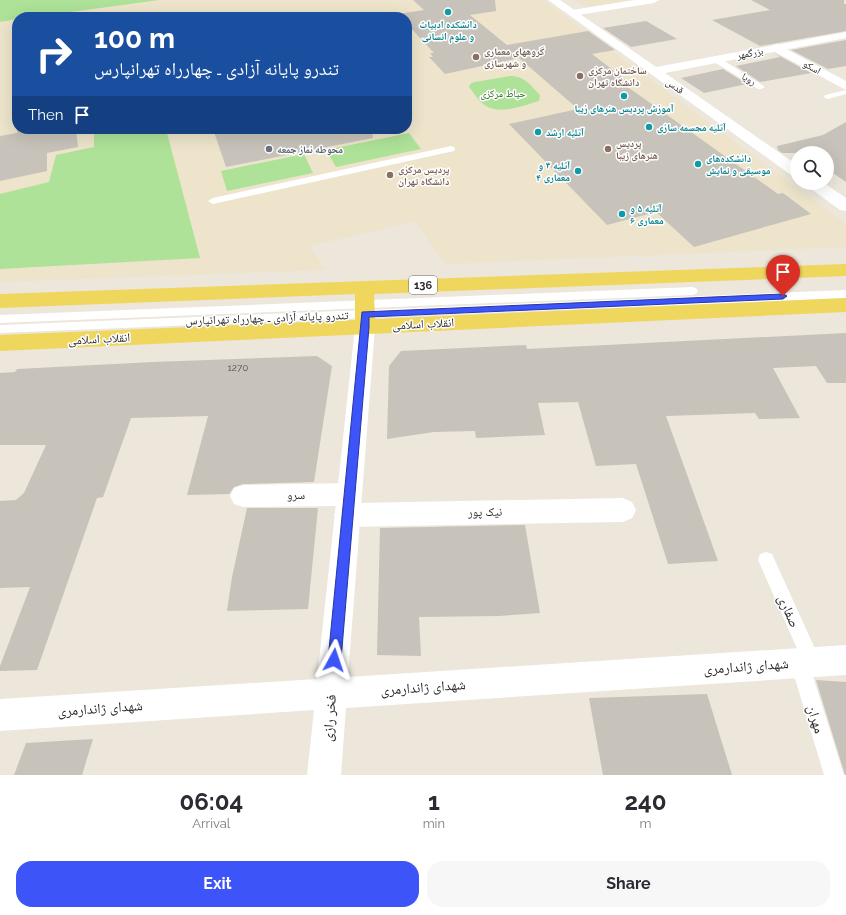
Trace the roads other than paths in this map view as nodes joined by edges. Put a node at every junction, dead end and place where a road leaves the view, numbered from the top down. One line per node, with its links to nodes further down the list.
1 (553, 0): 3 (street, قدس)
2 (654, 0): 3 (street)
3 (572, 13): 7 (street, قدس)
4 (846, 35): 5 (street, بزرگمهر)
5 (777, 48): 6 (street, بزرگمهر); 8 (street, اسکو)
6 (717, 60): 7 (street, بزرگمهر); 9 (lane, رویا)
7 (654, 71): 13 (street, قدس)
8 (846, 86)
9 (762, 87)
10 (846, 92): 11 (lane)
11 (828, 97)
12 (451, 149): 15 (lane)
13 (790, 167)
14 (823, 190): 16 (street)
15 (213, 201)
16 (846, 206)
17 (846, 270): 22 (main road, انقلاب اسلامی / 136)
18 (846, 285): 22 (lane)
19 (846, 294): 22 (lane, تندرو پایانه آزادی ـ چهارراه تهرانپارس)
20 (0, 301): 22 (main road, انقلاب اسلامی / 136)
21 (846, 305): 22 (main road, انقلاب اسلامی / 136)
22 (364, 308): 23 (lane); 24 (lane, تندرو پایانه آزادی ـ چهارراه تهرانپارس); 25 (main road, انقلاب اسلامی / 136); 27 (street, فخر رازی)
23 (0, 319)
24 (0, 329)
25 (0, 343)
26 (243, 496): 27 (street, سرو)
27 (348, 504): 28 (street, نیک پور); 32 (street, فخر رازی)
28 (623, 510)
29 (766, 560): 31 (lane, صفاری)
30 (846, 660): 31 (street, شهدای ژاندارمری)
31 (805, 662): 32 (street, شهدای ژاندارمری); 35 (lane, مهران)
32 (331, 693): 33 (street, شهدای ژاندارمری); 34 (street, فخر رازی)
33 (0, 715)
34 (324, 775)
35 (834, 775)

